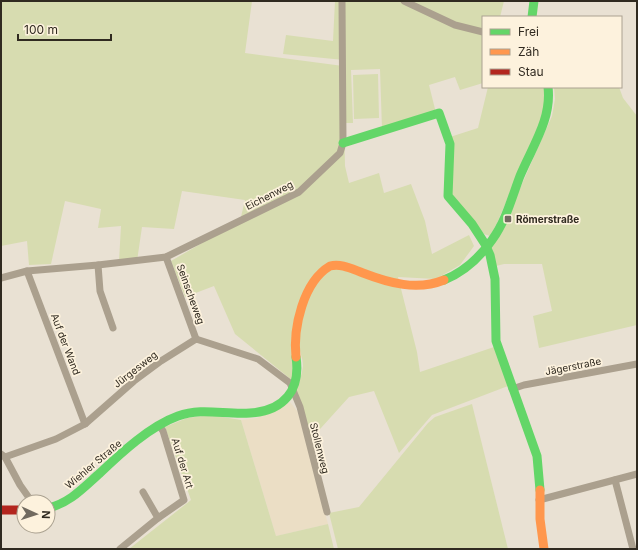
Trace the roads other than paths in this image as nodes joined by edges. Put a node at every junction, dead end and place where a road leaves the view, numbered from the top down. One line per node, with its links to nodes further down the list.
1 (342, 1): 7 (street)
2 (404, 1): 5 (street)
3 (534, 1): 4 (main road)
4 (532, 16)
5 (482, 32)
6 (548, 88): 8 (main road)
7 (343, 143): 8 (main road); 9 (street, Eichenweg)
8 (488, 246): 16 (main road); 17 (main road)
9 (166, 257): 10 (street, Eichenweg); 14 (street, Seinscheweg)
10 (98, 265): 11 (street, Eichenweg); 13 (street)
11 (27, 272): 12 (street, Eichenweg); 18 (street, Auf der Wand)
12 (1, 278)
13 (113, 328)
14 (196, 339): 16 (street); 18 (street, Jürgesweg)
15 (637, 364): 17 (street, Jägerstraße)
16 (293, 389): 19 (main road, Wiehler Straße); 29 (street, Stollenweg)
17 (512, 389): 25 (main road)
18 (86, 424): 20 (street, Jürgesweg)
19 (159, 425): 26 (main road, Wiehler Straße); 30 (street, Auf der Art)
20 (3, 455): 24 (street)
21 (637, 474): 22 (street)
22 (616, 480): 25 (street); 33 (street)
23 (143, 492): 30 (street)
24 (26, 494)
25 (539, 500): 32 (main road)
26 (56, 506)
27 (1, 510): 28 (main road)
28 (16, 510)
29 (327, 512)
30 (158, 518): 31 (street, Auf der Art)
31 (120, 549)
32 (544, 549)
33 (634, 549)

